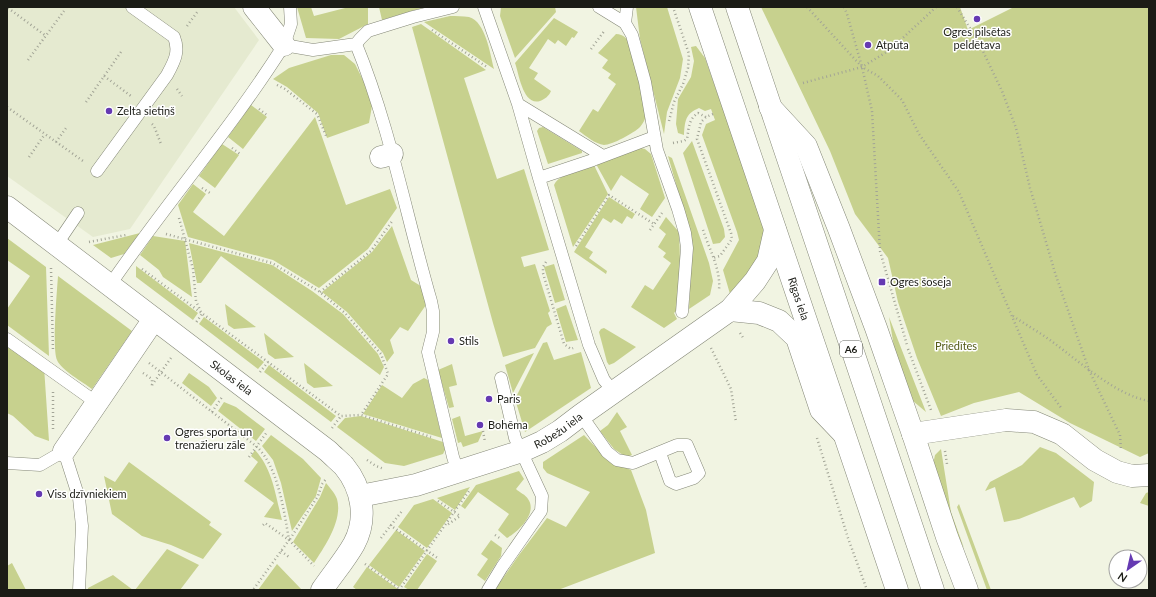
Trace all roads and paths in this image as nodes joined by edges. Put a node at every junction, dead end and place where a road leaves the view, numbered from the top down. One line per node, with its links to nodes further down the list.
1 (132, 7): 34 (lane)
2 (254, 7): 21 (main road)
3 (290, 7): 21 (lane)
4 (453, 7): 17 (lane)
5 (484, 7): 26 (lane)
6 (599, 7): 18 (lane)
7 (627, 7): 18 (lane)
8 (673, 7): 38 (path)
9 (700, 7): 56 (main road, Rīgas iela)
10 (737, 7): 33 (main road, A6)
11 (807, 7): 25 (path)
12 (844, 7): 25 (path)
13 (936, 7): 25 (path)
14 (957, 7): 77 (path)
15 (8, 8): 19 (path)
16 (64, 11): 19 (path)
17 (413, 17): 20 (lane); 26 (path)
18 (620, 20): 22 (path); 40 (lane)
19 (46, 36): 24 (path)
20 (356, 44): 21 (lane); 50 (lane)
21 (284, 45): 28 (lane)
22 (591, 49)
23 (121, 52): 27 (path)
24 (28, 60)
25 (862, 67): 29 (path); 68 (path); 93 (path)
26 (508, 75): 31 (lane)
27 (104, 76): 30 (path); 34 (path)
28 (263, 78): 41 (path); 49 (lane)
29 (803, 83)
30 (86, 102)
31 (518, 104): 45 (lane); 48 (lane)
32 (7, 107): 39 (path)
33 (770, 107): 96 (main road); 131 (main road, A6)
34 (142, 110): 44 (path); 47 (lane)
35 (713, 114): 36 (path)
36 (706, 116): 42 (path); 61 (path)
37 (66, 128): 43 (path)
38 (668, 128)
39 (45, 134): 43 (path); 46 (path)
40 (654, 137): 45 (lane); 66 (lane)
41 (327, 138)
42 (671, 138)
43 (56, 142): 47 (path)
44 (161, 144)
45 (603, 156): 48 (lane)
46 (29, 157)
47 (97, 171)
48 (539, 178): 60 (lane)
49 (173, 198): 55 (lane); 57 (path)
50 (405, 203): 64 (path); 98 (lane)
51 (7, 207): 59 (main road, Skolas iela)
52 (78, 213): 59 (lane)
53 (700, 223): 61 (path)
54 (654, 224): 60 (path)
55 (150, 230): 57 (path); 58 (path); 62 (lane)
56 (776, 230): 65 (main road, Robežu iela); 94 (main road, Rīgas iela)
57 (186, 240): 64 (path); 67 (path)
58 (89, 242)
59 (56, 244): 63 (main road, Skolas iela)
60 (563, 256): 73 (lane); 73 (path)
61 (713, 258): 65 (path)
62 (129, 259): 63 (lane); 67 (path)
63 (110, 286): 69 (main road, Skolas iela)
64 (320, 292): 87 (path)
65 (724, 302): 82 (main road, Robežu iela); 94 (main road)
66 (682, 312)
67 (202, 314): 70 (path); 76 (path)
68 (1012, 316): 77 (path); 97 (path)
69 (154, 319): 74 (main road); 109 (main road, Skolas iela)
70 (194, 326)
71 (7, 340): 85 (lane)
72 (709, 343): 90 (path)
73 (589, 345): 82 (lane)
74 (133, 350): 78 (path); 85 (main road)
75 (173, 355): 78 (path)
76 (268, 362): 79 (path); 89 (path)
77 (1089, 370): 84 (path); 105 (path)
78 (161, 372): 81 (path); 86 (path)
79 (258, 374)
80 (501, 378): 101 (lane)
81 (152, 386)
82 (614, 392): 88 (main road, Robežu iela)
83 (222, 396): 86 (path)
84 (1149, 401)
85 (97, 403): 100 (main road)
86 (212, 412): 99 (path)
87 (361, 415): 89 (path); 98 (path)
88 (581, 415): 101 (main road, Robežu iela); 102 (lane)
89 (341, 416): 92 (path)
90 (736, 422)
91 (270, 428): 99 (path)
92 (330, 431)
93 (939, 431): 96 (main road); 97 (main road)
94 (843, 433): 130 (main road, Rīgas iela)
95 (816, 434): 129 (path)
96 (913, 434): 132 (main road)
97 (1062, 434): 105 (main road)
98 (451, 443): 108 (lane)
99 (256, 446): 103 (path); 116 (path)
100 (64, 451): 104 (lane); 124 (lane)
101 (522, 451): 108 (main road, Robežu iela); 128 (lane)
102 (660, 453)
103 (249, 457)
104 (7, 463)
105 (1117, 472): 106 (main road)
106 (1149, 476)
107 (327, 477): 116 (path)
108 (464, 480): 109 (main road, Robežu iela); 112 (path)
109 (360, 496): 126 (main road, Skolas iela)
110 (433, 497): 112 (path)
111 (406, 507): 114 (path)
112 (455, 513): 115 (path); 115 (path)
113 (263, 525): 116 (path)
114 (390, 525): 117 (path); 119 (path)
115 (445, 527): 119 (path)
116 (289, 540): 118 (path); 123 (path)
117 (377, 544)
118 (281, 551): 120 (path); 125 (path)
119 (427, 551): 121 (path); 127 (path)
120 (289, 557)
121 (439, 559)
122 (363, 563): 127 (path)
123 (314, 566)
124 (79, 590)
125 (253, 590)
126 (322, 590)
127 (399, 590)
128 (488, 590)
129 (867, 590)
130 (897, 590)
131 (933, 590)
132 (967, 590)

